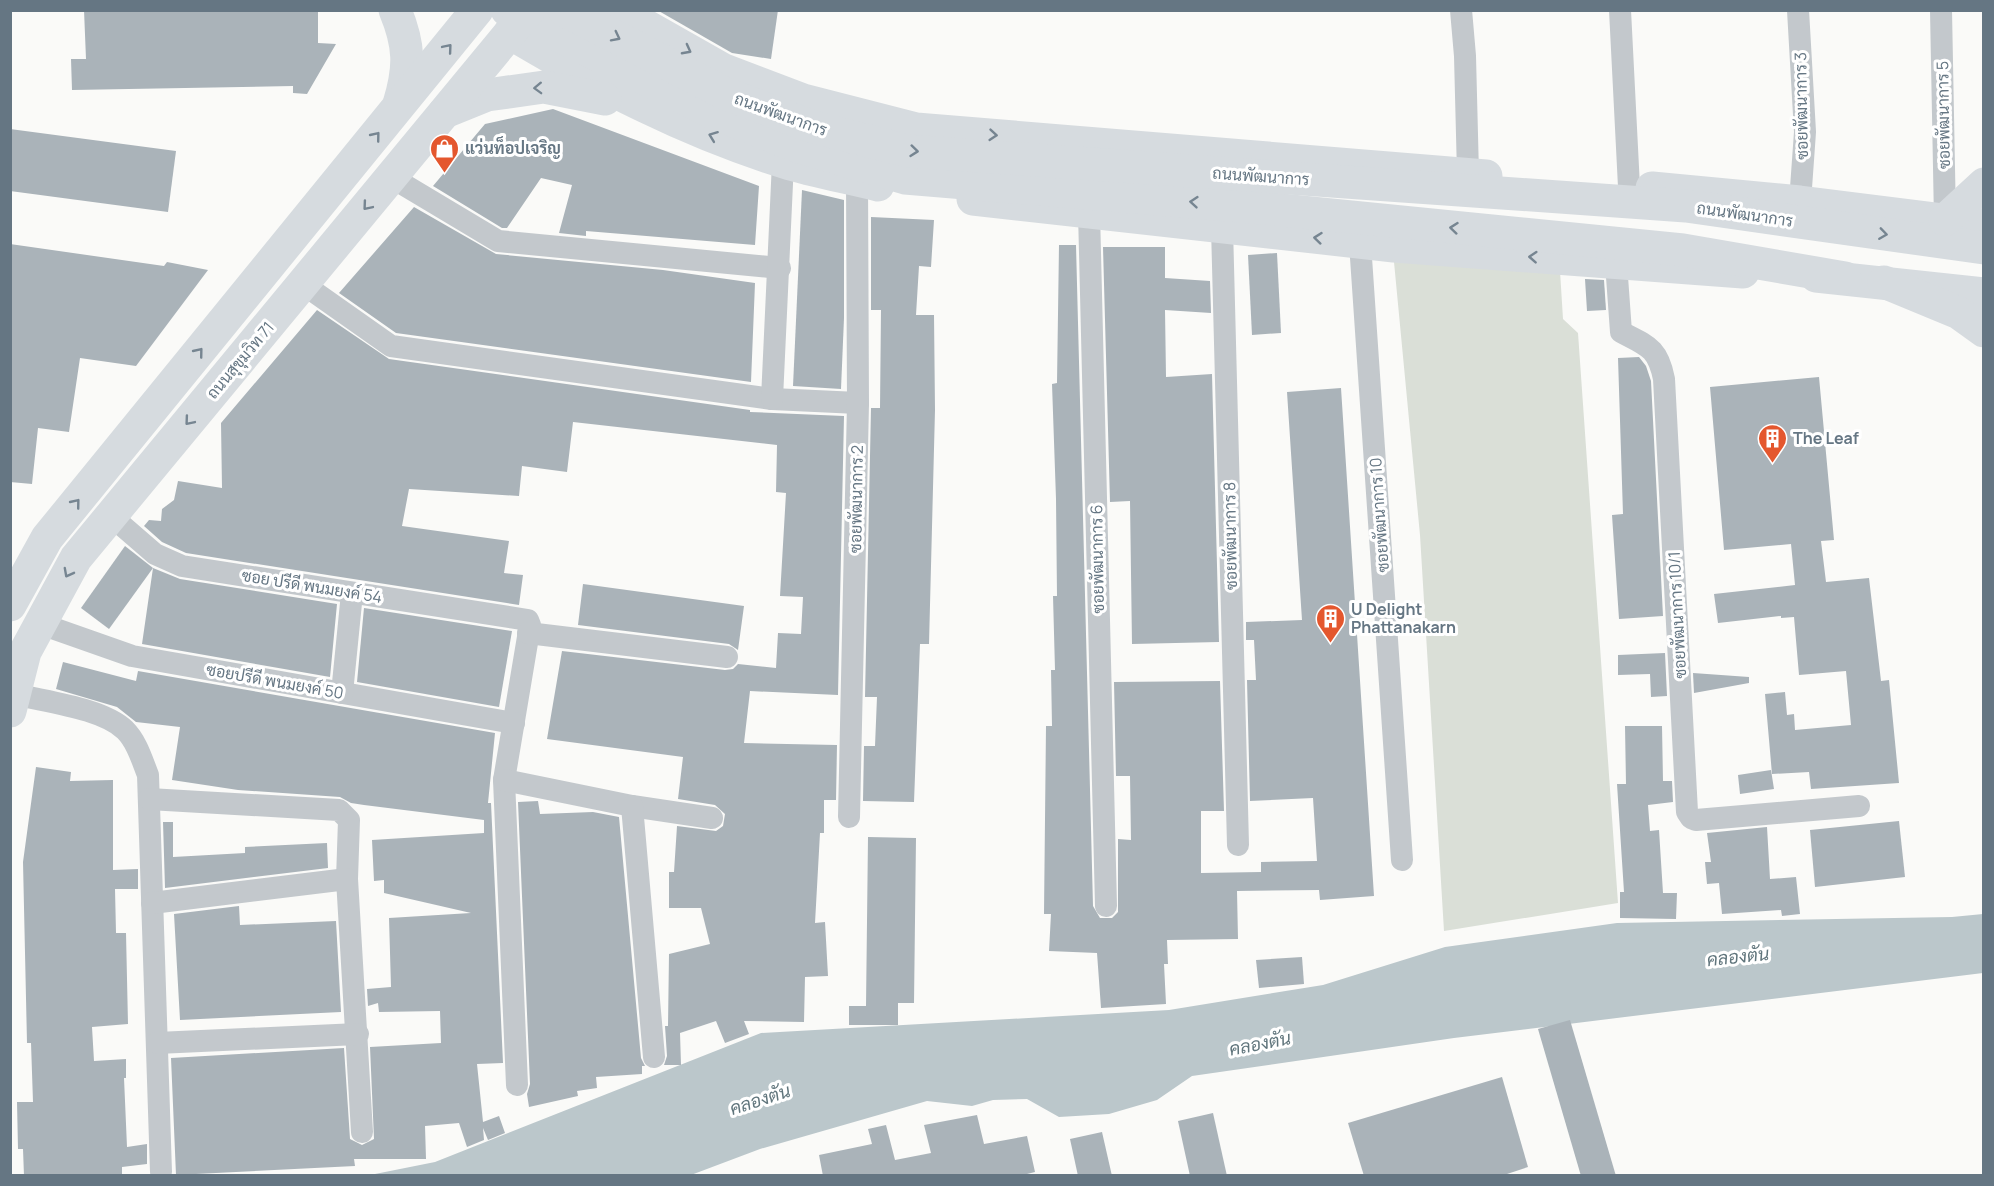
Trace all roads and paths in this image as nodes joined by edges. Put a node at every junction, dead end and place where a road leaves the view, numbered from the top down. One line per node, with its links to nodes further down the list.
1 (395, 10): 10 (main road)
2 (564, 10): 26 (main road, ถนนพัฒนาการ, one-way to 26)
3 (1461, 10): 15 (street)
4 (1620, 10): 19 (street)
5 (1798, 10): 20 (street, ซอยพัฒนาการ 3)
6 (1941, 10): 22 (street, ซอยพัฒนาการ 5)
7 (473, 12): 9 (main road); 10 (main road, one-way to 7)
8 (627, 14): 13 (main road, ถนนพัฒนาการ, one-way to 13)
9 (516, 18): 11 (main road, ถนนพัฒนาการ); 12 (main road, ถนนสุขุมวิท 71); 29 (main road, ถนนพัฒนาการ, one-way to 9)
10 (397, 109): 38 (main road, one-way to 10)
11 (656, 111): 12 (main road, one-way to 12); 14 (main road, ถนนพัฒนาการ, one-way to 11)
12 (445, 112): 16 (main road, ถนนสุขุมวิท 71)
13 (878, 120): 15 (main road, ถนนพัฒนาการ, one-way to 15); 17 (main road)
14 (783, 162): 17 (main road, ถนนพัฒนาการ); 28 (street)
15 (1468, 174): 19 (main road, ถนนพัฒนาการ)
16 (391, 177): 28 (street); 31 (main road, ถนนสุขุมวิท 71, one-way to 31)
17 (862, 181): 21 (main road, ถนนพัฒนาการ); 35 (street, ซอยพัฒนาการ 2)
18 (1983, 184): 22 (main road)
19 (1629, 187): 20 (main road, ถนนพัฒนาการ)
20 (1800, 202): 22 (main road, ถนนพัฒนาการ)
21 (1089, 212): 24 (main road, ถนนพัฒนาการ); 55 (street, ซอยพัฒนาการ 6)
22 (1945, 220): 23 (main road, ถนนพัฒนาการ)
23 (1983, 225)
24 (1222, 227): 25 (main road, ถนนพัฒนาการ, one-way to 24); 51 (street, ซอยพัฒนาการ 8)
25 (1360, 243): 27 (main road, ถนนพัฒนาการ, one-way to 25); 52 (street, ซอยพัฒนาการ 10)
26 (1983, 248)
27 (1616, 263): 29 (main road, ถนนพัฒนาการ); 48 (street, ซอยพัฒนาการ 10/1)
28 (780, 268): 34 (street)
29 (1845, 278): 30 (main road, ถนนพัฒนาการ)
30 (1884, 282): 32 (main road, ถนนพัฒนาการ); 33 (main road)
31 (303, 284): 34 (street); 36 (main road, ถนนสุขุมวิท 71, one-way to 36)
32 (1983, 294)
33 (1983, 331)
34 (772, 399): 35 (street)
35 (858, 403): 49 (street, ซอยพัฒนาการ 2)
36 (111, 516): 37 (street, ซอย ปรีดี พนมยงค์ 54); 39 (main road, ถนนสุขุมวิท 71, one-way to 39)
37 (352, 593): 40 (street, ซอย ปรีดี พนมยงค์ 54); 42 (street)
38 (10, 604)
39 (41, 624): 42 (street, ซอยปรีดี พนมยงค์ 50); 43 (main road, ถนนสุขุมวิท 71)
40 (528, 626): 41 (street, ซอย ปรีดี พนมยงค์ 54); 44 (street)
41 (728, 657)
42 (342, 693): 44 (street, ซอยปรีดี พนมยงค์ 50)
43 (13, 703): 46 (street)
44 (514, 723): 45 (street)
45 (504, 780): 47 (street); 59 (street)
46 (149, 799): 53 (street); 54 (street)
47 (632, 806): 50 (street); 58 (street)
48 (1859, 806)
49 (849, 817)
50 (712, 818)
51 (1238, 845)
52 (1402, 860)
53 (347, 879): 54 (street); 56 (street)
54 (152, 903): 57 (street)
55 (1106, 906)
56 (358, 1034): 57 (street); 60 (street)
57 (157, 1043): 61 (street)
58 (654, 1057)
59 (517, 1084)
60 (362, 1132)
61 (161, 1172)

